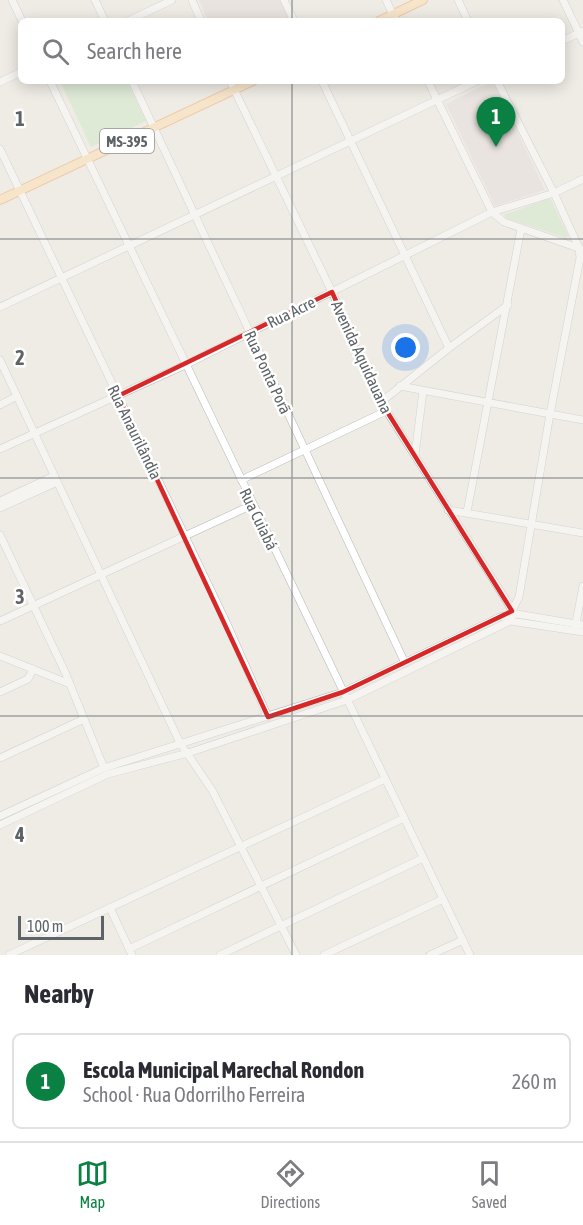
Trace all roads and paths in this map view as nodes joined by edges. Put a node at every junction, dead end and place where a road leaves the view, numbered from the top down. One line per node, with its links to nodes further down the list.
1 (12, 0): 10 (street)
2 (95, 0): 11 (street)
3 (172, 0): 12 (street)
4 (192, 0): 13 (street)
5 (284, 0): 14 (street)
6 (386, 0): 15 (street)
7 (423, 0): 15 (main road)
8 (458, 0): 16 (street)
9 (563, 0): 17 (street)
10 (21, 18)
11 (104, 18)
12 (134, 18)
13 (200, 18)
14 (293, 18)
15 (394, 18)
16 (467, 18)
17 (581, 32): 18 (street); 19 (street)
18 (565, 40)
19 (583, 42)
20 (18, 73): 21 (street)
21 (0, 82)
22 (51, 84): 33 (street, Rua Cuiabá)
23 (133, 84): 30 (street, Rua Ponta Porã)
24 (323, 84): 31 (street)
25 (430, 84): 29 (street)
26 (470, 84): 29 (street)
27 (499, 84): 37 (street)
28 (232, 85): 30 (main road, MS-395); 34 (street, Avenida Aquidauana)
29 (438, 99): 31 (street); 39 (street)
30 (154, 129): 33 (main road, MS-395); 40 (street, Rua Ponta Porã)
31 (349, 141): 34 (street); 44 (street)
32 (0, 149): 36 (street, Rua Anaurilândia)
33 (87, 159): 36 (main road, MS-395); 42 (street, Rua Cuiabá)
34 (276, 176): 40 (street); 46 (street, Avenida Aquidauana)
35 (583, 179): 37 (street, Rua Acre)
36 (20, 190): 38 (main road, MS-395); 45 (street, Rua Anaurilândia)
37 (554, 193): 39 (street, Rua Acre); 43 (street)
38 (0, 200)
39 (492, 212): 41 (street); 44 (street, Rua Acre)
40 (195, 214): 42 (street); 49 (street, Rua Ponta Porã)
41 (521, 229): 43 (street); 47 (street)
42 (129, 246): 45 (street); 52 (street, Rua Cuiabá)
43 (581, 249): 61 (street)
44 (404, 255): 46 (street, Rua Acre); 50 (street)
45 (62, 278): 48 (street); 56 (street, Rua Anaurilândia)
46 (332, 292): 49 (street, Rua Acre); 57 (street, Avenida Aquidauana)
47 (508, 305): 50 (street); 58 (street)
48 (0, 307)
49 (250, 333): 52 (street, Rua Acre); 65 (street, Rua Ponta Porã)
50 (449, 348): 53 (street)
51 (0, 360): 55 (street)
52 (185, 365): 56 (street, Rua Acre); 68 (street, Rua Cuiabá)
53 (400, 386): 54 (street); 57 (street)
54 (423, 391): 58 (street); 66 (street)
55 (17, 396): 59 (street); 63 (street)
56 (118, 396): 63 (street, Rua Acre); 77 (street, Rua Anaurilândia)
57 (381, 402): 60 (street, Avenida Aquidauana)
58 (489, 403): 61 (street); 73 (street)
59 (0, 405)
60 (386, 411): 65 (street); 66 (street, Avenida Aquidauana)
61 (550, 414): 62 (street); 74 (street)
62 (583, 420)
63 (35, 434): 64 (street, Rua Acre); 67 (street)
64 (0, 450)
65 (305, 451): 68 (street); 87 (street, Rua Ponta Porã)
66 (415, 455): 72 (street, Avenida Aquidauana)
67 (56, 479): 69 (street); 71 (street); 78 (street)
68 (241, 480): 70 (street, Rua Cuiabá)
69 (0, 501)
70 (252, 505): 77 (street); 91 (street, Rua Cuiabá)
71 (0, 508)
72 (448, 510): 73 (street); 81 (street, Avenida Aquidauana)
73 (467, 512): 74 (street)
74 (531, 525): 75 (street); 81 (street)
75 (583, 533)
76 (0, 535): 80 (street)
77 (185, 536): 78 (street); 93 (street, Rua Anaurilândia)
78 (101, 574): 80 (street); 95 (street)
79 (583, 586): 83 (street)
80 (33, 606): 82 (street); 89 (street)
81 (511, 615): 83 (street); 85 (street)
82 (0, 621)
83 (577, 627): 84 (street)
84 (583, 632)
85 (459, 641): 87 (street); 92 (street)
86 (0, 656): 88 (street)
87 (405, 663): 91 (street)
88 (33, 669): 89 (street); 90 (street)
89 (70, 684): 94 (street)
90 (0, 692)
91 (343, 692): 92 (street, Rua Cuiabá); 93 (street)
92 (347, 700): 96 (street); 99 (street, Rua Cuiabá)
93 (268, 717): 95 (street)
94 (84, 718): 97 (street); 98 (street)
95 (180, 743): 96 (street); 98 (street)
96 (188, 753): 102 (street); 103 (street)
97 (0, 758)
98 (104, 768): 100 (street)
99 (385, 779): 101 (street, Rua Cuiabá); 103 (street)
100 (0, 816)
101 (404, 818): 104 (street, Rua Cuiabá); 105 (street)
102 (0, 825)
103 (241, 846): 105 (street); 107 (street)
104 (423, 858): 106 (street, Rua Cuiabá); 108 (street)
105 (261, 886): 108 (street); 110 (street)
106 (443, 899): 109 (street, Rua Cuiabá); 114 (street)
107 (110, 908): 110 (street); 111 (street)
108 (280, 926): 112 (street); 113 (street)
109 (463, 940): 115 (street); 116 (street, Rua Cuiabá)
110 (131, 952)
111 (9, 955)
112 (220, 955)
113 (296, 955)
114 (324, 955)
115 (430, 955)
116 (470, 955)

